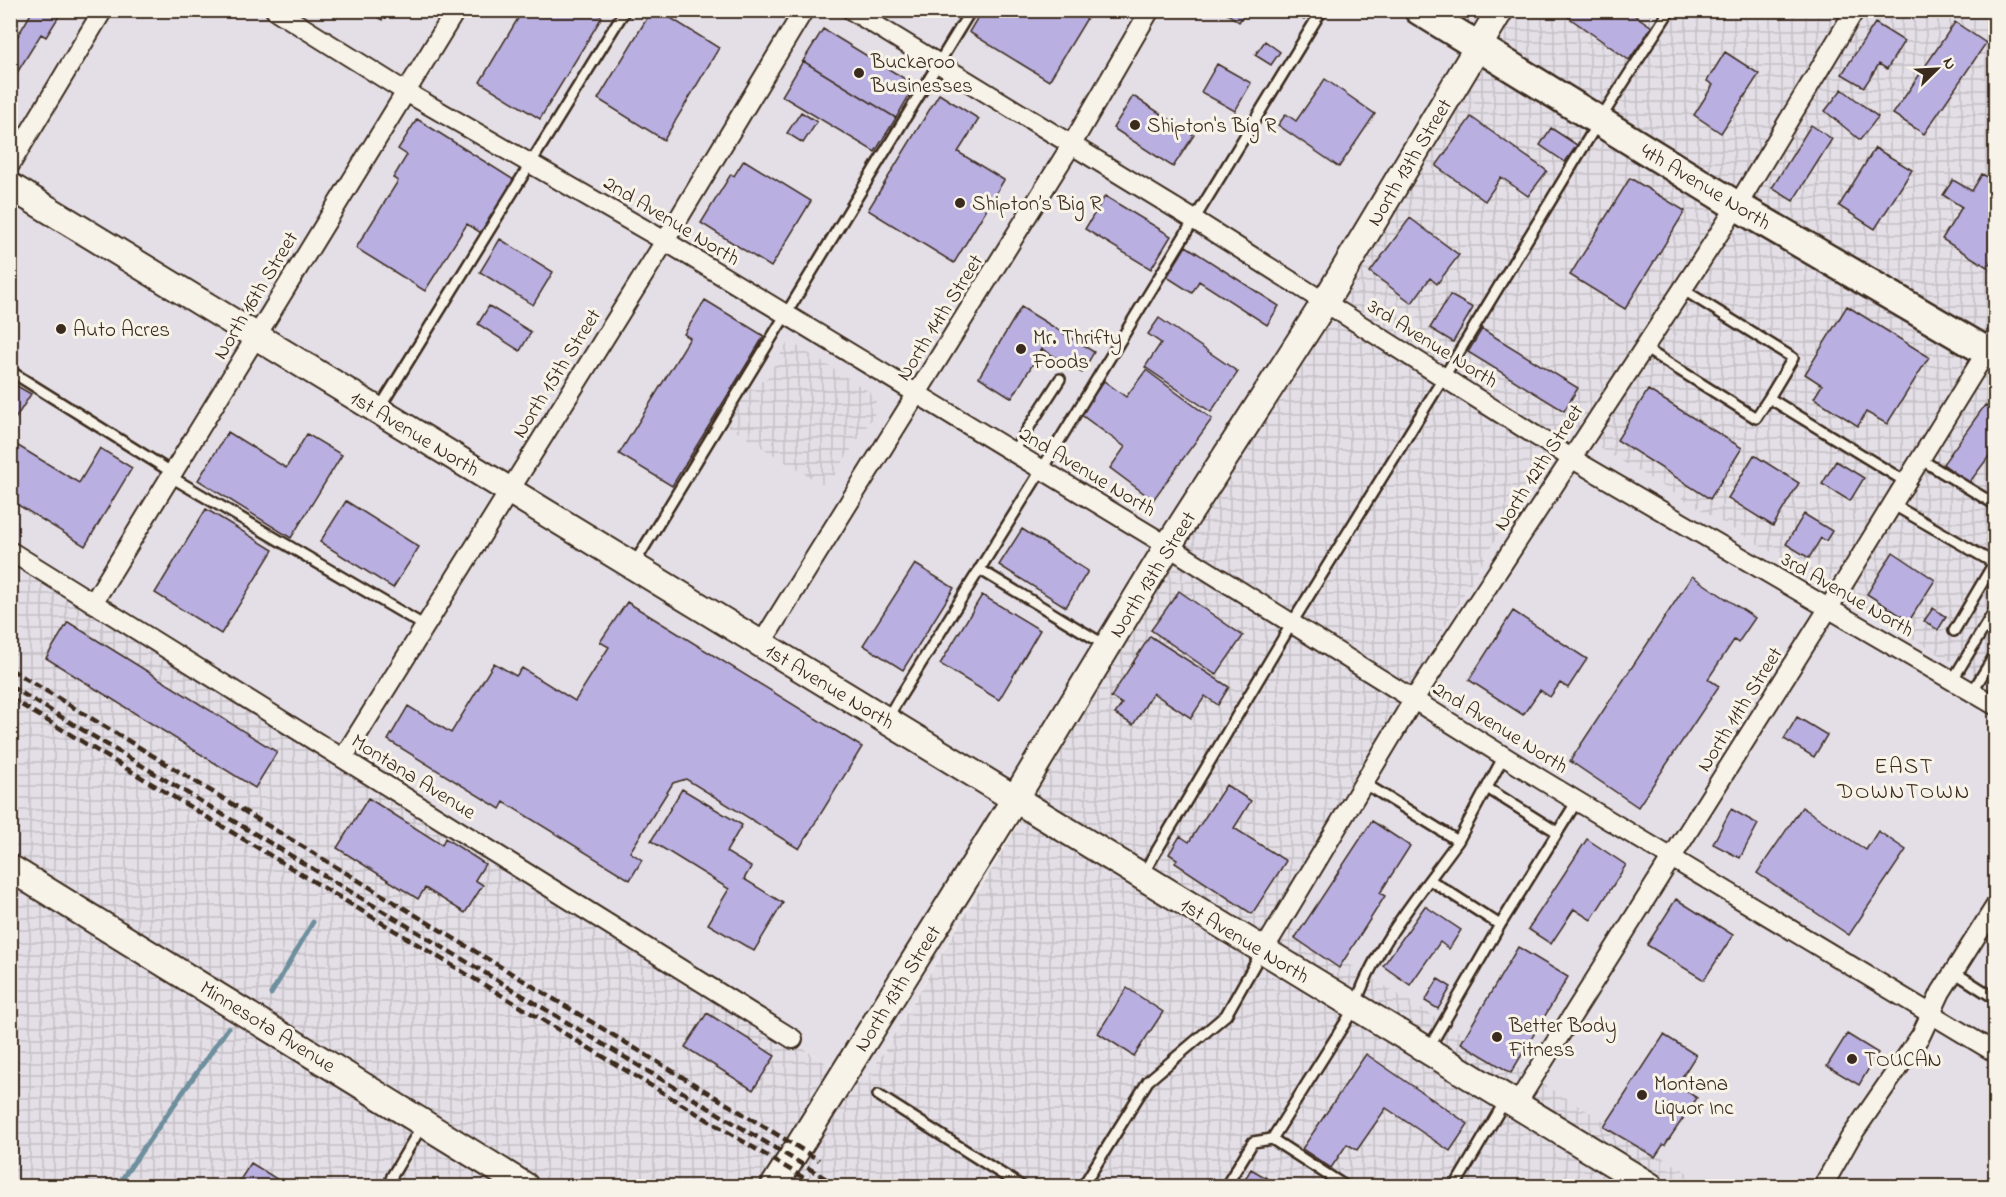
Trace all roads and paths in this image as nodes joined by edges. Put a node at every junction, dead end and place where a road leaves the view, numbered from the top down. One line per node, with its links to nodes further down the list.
1 (103, 10): 20 (street)
2 (456, 10): 16 (street, North 16th Street)
3 (625, 10): 19 (lane)
4 (804, 10): 24 (street, North 15th Street)
5 (850, 10): 15 (street, 3rd Avenue North)
6 (971, 10): 15 (lane)
7 (1150, 10): 18 (street, North 14th Street)
8 (1322, 10): 23 (lane)
9 (1419, 10): 14 (main road, 4th Avenue North)
10 (1500, 10): 14 (street, North 13th Street)
11 (1670, 10): 17 (lane)
12 (1855, 10): 22 (street, North 12th Street)
13 (276, 11): 16 (street, 2nd Avenue North)
14 (1478, 46): 17 (main road, 4th Avenue North); 26 (street, North 13th Street)
15 (939, 64): 18 (street, 3rd Avenue North); 27 (lane)
16 (406, 92): 19 (street, 2nd Avenue North); 28 (street, North 16th Street)
17 (1599, 121): 22 (main road, 4th Avenue North); 32 (lane)
18 (1072, 144): 23 (street, 3rd Avenue North); 34 (street, North 14th Street)
19 (531, 164): 24 (street, 2nd Avenue North); 36 (lane)
20 (10, 165)
21 (10, 186): 28 (street, 1st Avenue North)
22 (1737, 206): 25 (street, North 12th Street); 30 (main road, 4th Avenue North)
23 (1193, 219): 26 (street, 3rd Avenue North); 40 (lane)
24 (665, 241): 27 (street, 2nd Avenue North); 43 (street, North 15th Street)
25 (1682, 290): 29 (street, North 12th Street); 35 (lane)
26 (1325, 302): 32 (street, 3rd Avenue North); 46 (street, North 13th Street)
27 (786, 315): 34 (street, 2nd Avenue North); 48 (lane)
28 (256, 336): 36 (street, 1st Avenue North); 41 (street, North 16th Street)
29 (1644, 348): 35 (lane); 38 (street, North 12th Street)
30 (1992, 348): 39 (street, North 11th Street)
31 (10, 371): 41 (lane)
32 (1444, 377): 38 (street, 3rd Avenue North); 53 (lane)
33 (1060, 379): 37 (lane)
34 (917, 395): 37 (street, 2nd Avenue North); 56 (street, North 14th Street)
35 (1768, 398): 42 (lane)
36 (378, 411): 43 (street, 1st Avenue North)
37 (1013, 452): 40 (street, 2nd Avenue North)
38 (1571, 458): 52 (street, 3rd Avenue North); 61 (street, North 12th Street)
39 (1920, 459): 42 (street, North 11th Street); 45 (lane)
40 (1042, 470): 46 (street, 2nd Avenue North); 49 (lane)
41 (172, 475): 50 (street, North 16th Street); 54 (lane)
42 (1906, 482): 44 (street, North 11th Street)
43 (509, 490): 48 (street, 1st Avenue North); 54 (street, North 15th Street)
44 (1892, 504): 52 (street, North 11th Street); 55 (lane)
45 (1995, 505)
46 (1168, 546): 53 (street, 2nd Avenue North); 57 (street, North 13th Street)
47 (10, 551): 50 (street, Montana Avenue)
48 (632, 566): 56 (street, 1st Avenue North)
49 (979, 569): 57 (lane); 63 (lane)
50 (93, 603): 65 (street, Montana Avenue)
51 (1995, 608): 59 (lane)
52 (1828, 609): 59 (street, 3rd Avenue North); 72 (street, North 11th Street)
53 (1292, 622): 61 (street, 2nd Avenue North); 74 (lane)
54 (425, 626): 65 (street, North 15th Street)
55 (1954, 631)
56 (761, 644): 63 (street, 1st Avenue North)
57 (1107, 646): 68 (street, North 13th Street)
58 (1995, 653): 60 (lane)
59 (1952, 681): 60 (street, 3rd Avenue North)
60 (1972, 692): 62 (street, 3rd Avenue North)
61 (1414, 699): 64 (street, 2nd Avenue North); 66 (street, North 12th Street)
62 (1995, 706)
63 (885, 720): 68 (street, 1st Avenue North)
64 (1504, 756): 67 (lane); 69 (street, 2nd Avenue North)
65 (343, 758): 83 (street, Montana Avenue)
66 (1364, 783): 71 (lane); 78 (street, North 12th Street)
67 (1487, 788): 70 (lane); 71 (lane)
68 (1015, 799): 74 (street, 1st Avenue North); 92 (street, North 13th Street)
69 (1577, 801): 70 (lane); 72 (street, 2nd Avenue North)
70 (1557, 832): 77 (lane)
71 (1458, 841): 75 (lane)
72 (1672, 858): 82 (street, 2nd Avenue North); 87 (street, North 11th Street)
73 (10, 868): 88 (street, Minnesota Avenue)
74 (1142, 876): 78 (street, 1st Avenue North)
75 (1430, 880): 77 (lane); 81 (lane)
76 (1995, 905): 79 (street)
77 (1500, 925): 84 (lane)
78 (1263, 951): 81 (street, 1st Avenue North); 94 (lane)
79 (1954, 972): 80 (lane); 82 (street)
80 (1995, 999)
81 (1355, 1007): 84 (street, 1st Avenue North); 89 (lane)
82 (1931, 1014): 85 (street, 2nd Avenue North); 99 (street)
83 (794, 1040)
84 (1428, 1051): 87 (street, 1st Avenue North)
85 (1995, 1053)
86 (878, 1095): 93 (lane)
87 (1511, 1102): 97 (lane); 98 (street, 1st Avenue North)
88 (424, 1122): 90 (lane); 91 (street, Minnesota Avenue)
89 (1272, 1139): 95 (lane); 96 (lane)
90 (389, 1186)
91 (525, 1186)
92 (774, 1186)
93 (1021, 1186)
94 (1083, 1186)
95 (1226, 1186)
96 (1345, 1186)
97 (1455, 1186)
98 (1650, 1186)
99 (1823, 1186)

